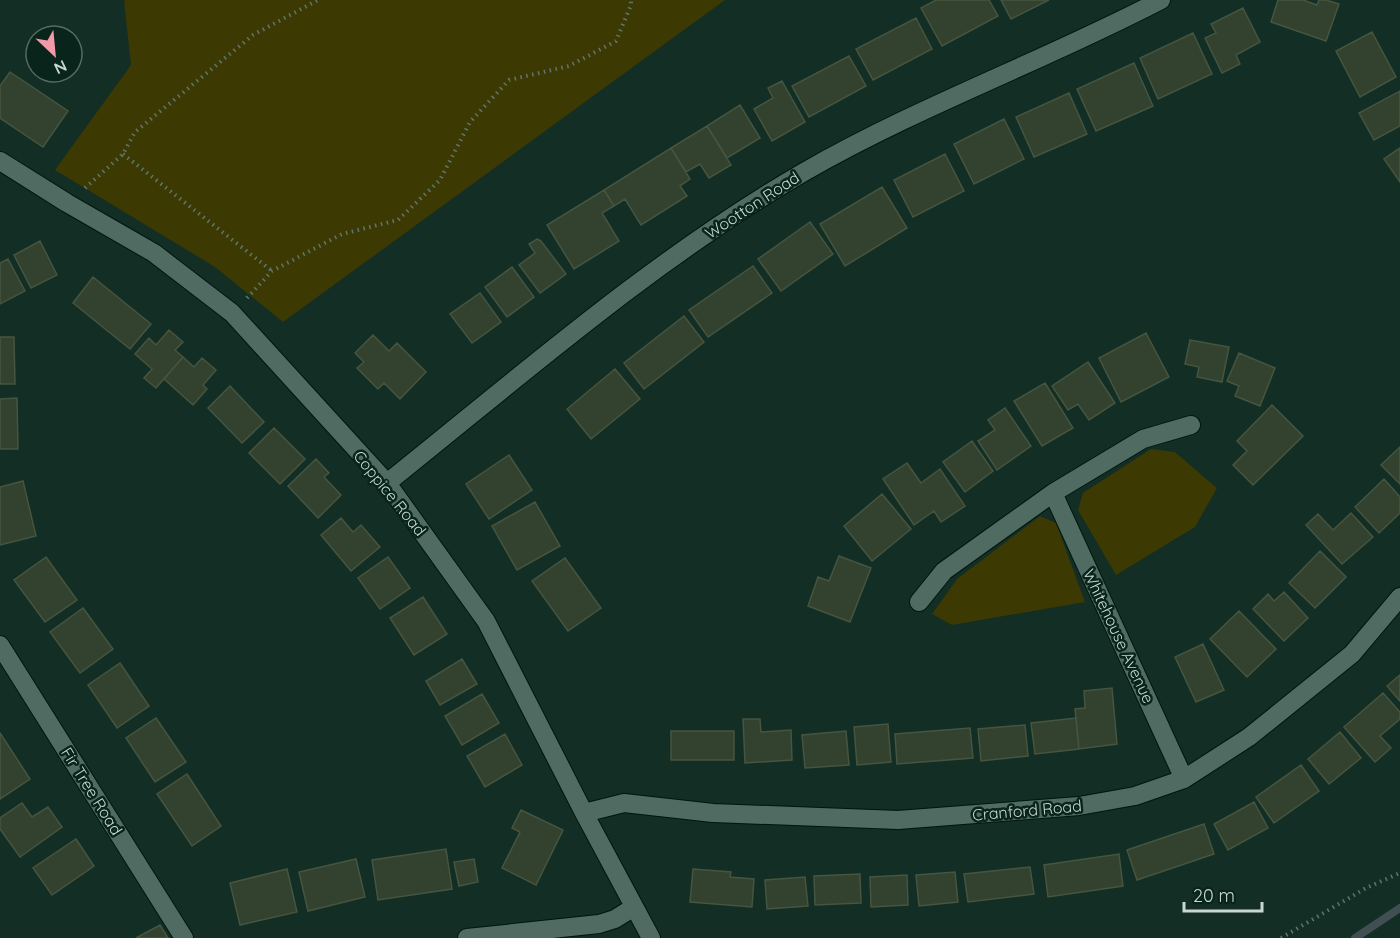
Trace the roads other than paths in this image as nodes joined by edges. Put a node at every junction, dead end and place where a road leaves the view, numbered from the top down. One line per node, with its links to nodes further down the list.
1 (1161, 0): 4 (street, Wootton Road)
2 (0, 161): 4 (street, Coppice Road)
3 (1191, 425): 5 (street)
4 (387, 483): 10 (street, Coppice Road)
5 (1053, 493): 7 (street); 9 (street, Whitehouse Avenue)
6 (1400, 597): 9 (street, Cranford Road)
7 (919, 602)
8 (0, 645): 12 (street, Fir Tree Road)
9 (1184, 779): 10 (street, Cranford Road)
10 (584, 813): 11 (street, Coppice Road)
11 (634, 907): 13 (street); 14 (street, Coppice Road)
12 (184, 938)
13 (467, 938)
14 (651, 938)

